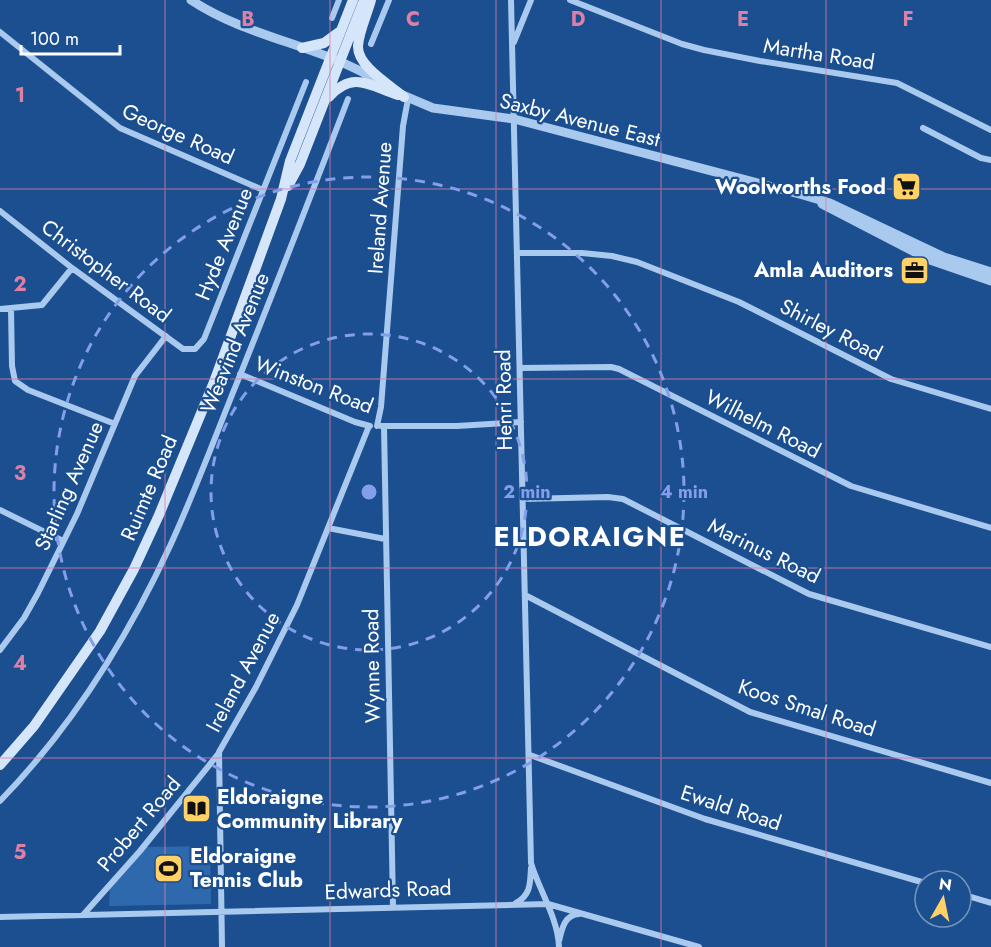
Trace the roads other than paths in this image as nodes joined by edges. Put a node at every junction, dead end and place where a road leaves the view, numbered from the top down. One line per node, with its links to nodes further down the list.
1 (191, 0): 15 (street, Saxby Avenue East)
2 (339, 0): 10 (street)
3 (353, 0): 11 (main road, Ruimte Road)
4 (364, 0): 16 (main road, Ruimte Road)
5 (371, 0): 18 (main road)
6 (389, 0): 13 (street)
7 (511, 0): 14 (street, Henri Road)
8 (531, 0): 14 (street)
9 (570, 0): 23 (street, Martha Road)
10 (332, 18)
11 (345, 22): 15 (main road); 16 (main road, Ruimte Road)
12 (0, 32): 25 (street, George Road)
13 (371, 44)
14 (513, 46): 21 (street, Henri Road)
15 (302, 48): 16 (street, Saxby Avenue East)
16 (335, 59): 18 (street, Saxby Avenue East); 20 (main road, Ruimte Road); 26 (main road, Ruimte Road)
17 (306, 82): 25 (street, Hyde Avenue)
18 (406, 98): 20 (main road); 21 (street, Saxby Avenue East); 43 (street, Ireland Avenue)
19 (348, 99): 38 (street, Weavind Avenue)
20 (325, 102): 26 (main road, Ruimte Road)
21 (514, 119): 27 (street, Saxby Avenue East); 29 (street, Henri Road)
22 (923, 128): 24 (street)
23 (991, 130)
24 (991, 160)
25 (263, 190): 36 (street, Hyde Avenue)
26 (281, 199): 57 (main road, Ruimte Road)
27 (818, 200): 31 (street, Saxby Avenue East); 32 (street, Saxby Avenue East)
28 (0, 211): 30 (street, Christopher Road)
29 (517, 253): 37 (street, Henri Road); 39 (street, Shirley Road)
30 (72, 268): 34 (street); 35 (street, Christopher Road)
31 (991, 272)
32 (991, 281)
33 (0, 309): 34 (street)
34 (11, 309): 41 (street)
35 (166, 336): 36 (street, Christopher Road); 41 (street, Starling Avenue)
36 (195, 349)
37 (520, 368): 40 (street, Henri Road); 47 (street, Wilhelm Road)
38 (240, 374): 42 (street, Winston Road); 59 (street, Weavind Avenue)
39 (991, 409)
40 (521, 422): 43 (street, Winston Road); 44 (street, Henri Road)
41 (114, 424): 49 (street, Starling Avenue)
42 (369, 426): 43 (street, Winston Road); 46 (street, Ireland Avenue)
43 (381, 426): 48 (street, Wynne Road)
44 (523, 499): 50 (street, Henri Road); 53 (street, Marinus Road)
45 (0, 510): 49 (street)
46 (328, 528): 48 (street); 55 (street, Ireland Avenue)
47 (991, 528)
48 (385, 539): 66 (street, Wynne Road)
49 (63, 541): 52 (street, Starling Avenue)
50 (525, 595): 56 (street, Henri Road); 58 (street, Koos Smal Road)
51 (0, 636): 52 (street)
52 (8, 640): 54 (street, Starling Avenue)
53 (991, 647)
54 (0, 650)
55 (219, 752): 67 (street, Ireland Avenue); 69 (street, Probert Road)
56 (530, 755): 60 (street, Henri Road); 61 (street, Ewald Road)
57 (0, 765)
58 (991, 783)
59 (0, 801)
60 (531, 863): 63 (street); 65 (street, Henri Road)
61 (913, 880)
62 (973, 898): 64 (street)
63 (516, 903): 65 (street, Edwards Road); 66 (street, Edwards Road)
64 (991, 903)
65 (548, 904): 68 (street, Edwards Road); 71 (street, Henri Road)
66 (393, 906): 67 (street, Edwards Road)
67 (222, 912): 69 (street, Edwards Road); 72 (street, Ireland Avenue)
68 (586, 914): 71 (street); 73 (street, Edwards Road)
69 (83, 915): 70 (street, Edwards Road)
70 (0, 917)
71 (559, 945)
72 (222, 947)
73 (699, 947)

